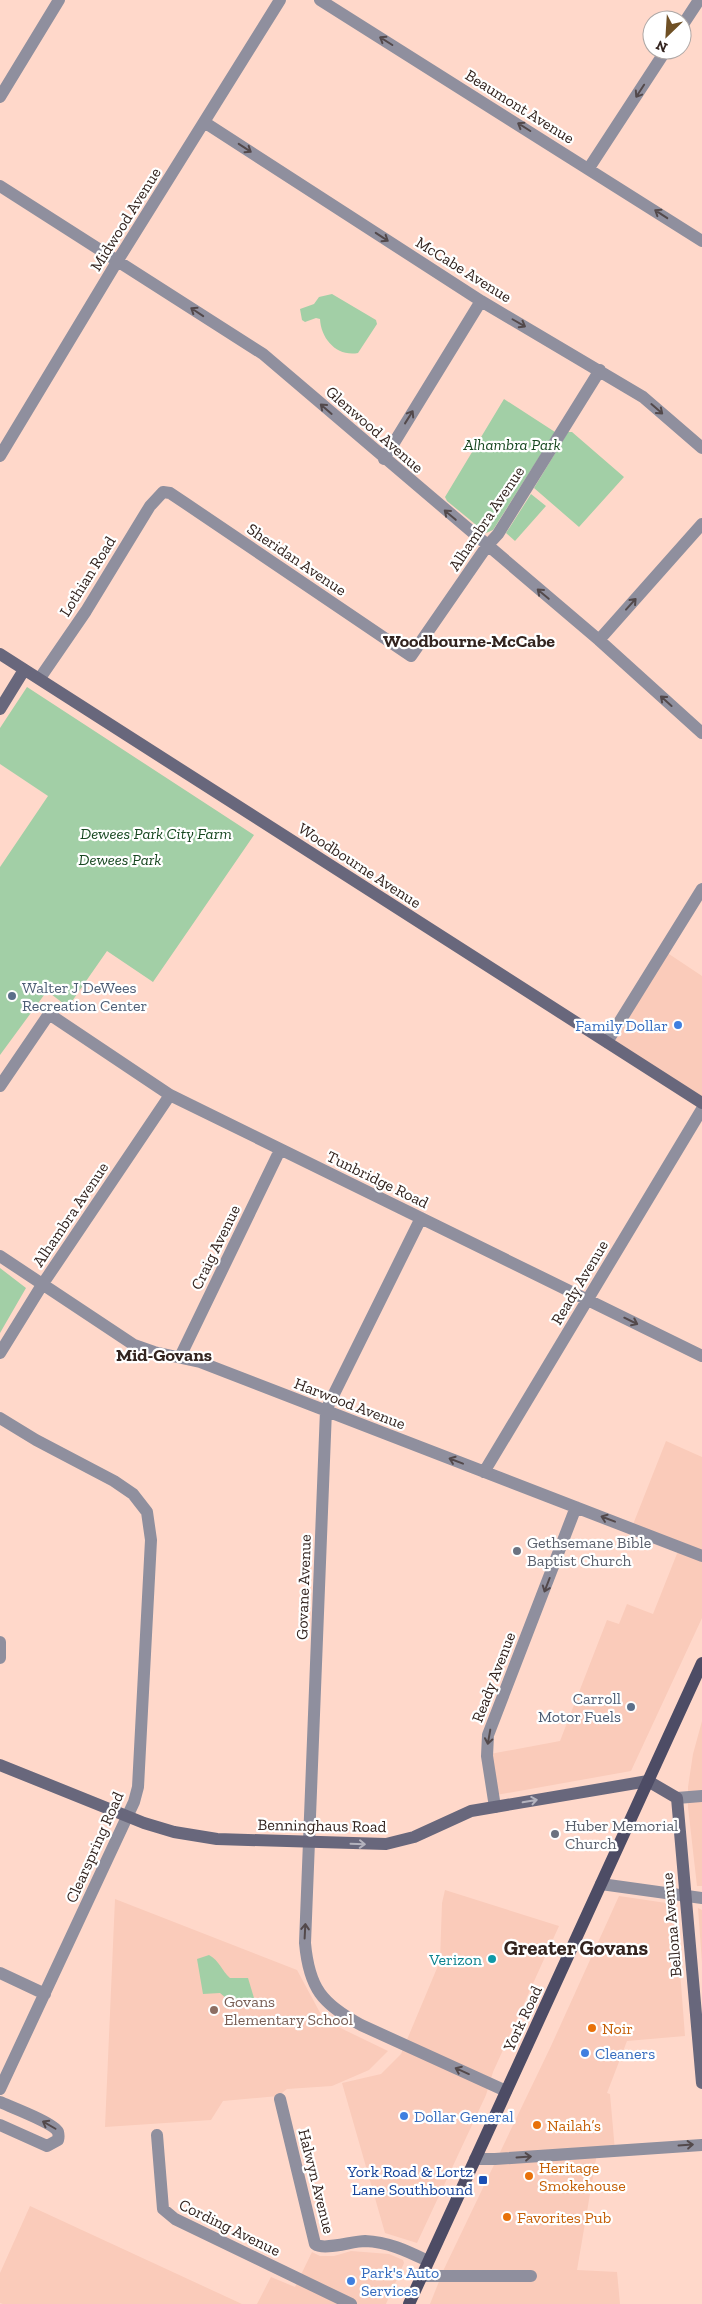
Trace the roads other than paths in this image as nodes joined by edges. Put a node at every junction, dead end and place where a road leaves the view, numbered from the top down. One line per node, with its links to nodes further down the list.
1 (60, 0): 7 (street)
2 (280, 0): 8 (street, Midwood Avenue)
3 (320, 0): 9 (street, Beaumont Avenue, one-way to 3)
4 (699, 0): 5 (street)
5 (692, 11)
6 (659, 60): 9 (street, one-way to 9)
7 (0, 97)
8 (204, 122): 12 (street, Midwood Avenue); 13 (street, McCabe Avenue, one-way to 13)
9 (589, 168): 11 (street, Beaumont Avenue, one-way to 9)
10 (0, 186): 12 (street, Glenwood Avenue)
11 (702, 240)
12 (118, 260): 16 (street, Midwood Avenue); 17 (street, Glenwood Avenue, one-way to 12)
13 (481, 301): 14 (street, McCabe Avenue, one-way to 14); 17 (street, one-way to 13)
14 (600, 370): 15 (street, McCabe Avenue, one-way to 15); 20 (street, Alhambra Avenue)
15 (702, 448)
16 (0, 456)
17 (384, 459): 20 (street, Glenwood Avenue, one-way to 17)
18 (163, 492): 23 (street, Sheridan Avenue); 25 (street, Lothian Road)
19 (702, 524): 21 (street, one-way to 19)
20 (487, 546): 21 (street, Glenwood Avenue, one-way to 20); 23 (street, Alhambra Avenue)
21 (599, 640): 27 (street, Glenwood Avenue, one-way to 21)
22 (0, 654): 24 (street, Woodbourne Avenue)
23 (411, 656)
24 (24, 670): 25 (street, Woodbourne Avenue); 26 (street)
25 (40, 678): 30 (street, Woodbourne Avenue)
26 (0, 709)
27 (702, 733)
28 (702, 889): 29 (street)
29 (698, 906): 30 (street)
30 (607, 1042): 33 (street, Woodbourne Avenue)
31 (0, 1086): 32 (street, Tunbridge Road)
32 (170, 1095): 35 (street, Tunbridge Road); 38 (street, Alhambra Avenue)
33 (702, 1103)
34 (702, 1109): 39 (street, Ready Avenue)
35 (280, 1150): 36 (street, Tunbridge Road); 42 (street, Craig Avenue)
36 (421, 1218): 39 (street, Tunbridge Road); 43 (street, Govane Avenue)
37 (0, 1256): 38 (street, Harwood Avenue)
38 (42, 1285): 40 (street, Alhambra Avenue); 42 (street, Harwood Avenue)
39 (588, 1299): 41 (street, Tunbridge Road, one-way to 41); 45 (street, Ready Avenue)
40 (0, 1353)
41 (702, 1356)
42 (180, 1358): 43 (street, Harwood Avenue)
43 (326, 1410): 45 (street, Harwood Avenue, one-way to 43); 57 (street, Govane Avenue)
44 (0, 1418): 56 (street, Clearspring Road)
45 (484, 1472): 46 (street, Harwood Avenue)
46 (576, 1507): 47 (street, Harwood Avenue, one-way to 46); 55 (street, Ready Avenue, one-way to 55)
47 (702, 1556)
48 (0, 1642): 49 (street)
49 (0, 1658)
50 (702, 1664): 52 (main road, York Road)
51 (0, 1765): 56 (street, Benninghaus Road)
52 (648, 1781): 54 (street); 55 (street, Benninghaus Road, one-way to 52); 58 (main road, York Road)
53 (702, 1796): 54 (street)
54 (677, 1798): 59 (street, Bellona Avenue)
55 (495, 1807): 57 (street, Benninghaus Road, one-way to 55)
56 (128, 1816): 57 (street, Benninghaus Road); 62 (street, Clearspring Road)
57 (309, 1842): 65 (street, Govane Avenue, one-way to 57)
58 (601, 1884): 59 (street); 65 (main road, York Road)
59 (684, 1897): 60 (street); 63 (street, Bellona Avenue)
60 (702, 1898)
61 (0, 1973): 62 (street)
62 (45, 1994): 64 (street, Clearspring Road)
63 (702, 2083)
64 (0, 2089)
65 (506, 2090): 71 (main road, York Road)
66 (280, 2099): 72 (street, Halwyn Avenue)
67 (0, 2102): 68 (street, one-way to 67)
68 (0, 2125)
69 (157, 2135): 75 (street, Cording Avenue)
70 (702, 2145): 71 (street, one-way to 70)
71 (475, 2159): 72 (main road, York Road)
72 (428, 2261): 73 (main road, York Road)
73 (421, 2276): 74 (street); 76 (main road, York Road)
74 (531, 2276)
75 (351, 2304)
76 (409, 2304)

